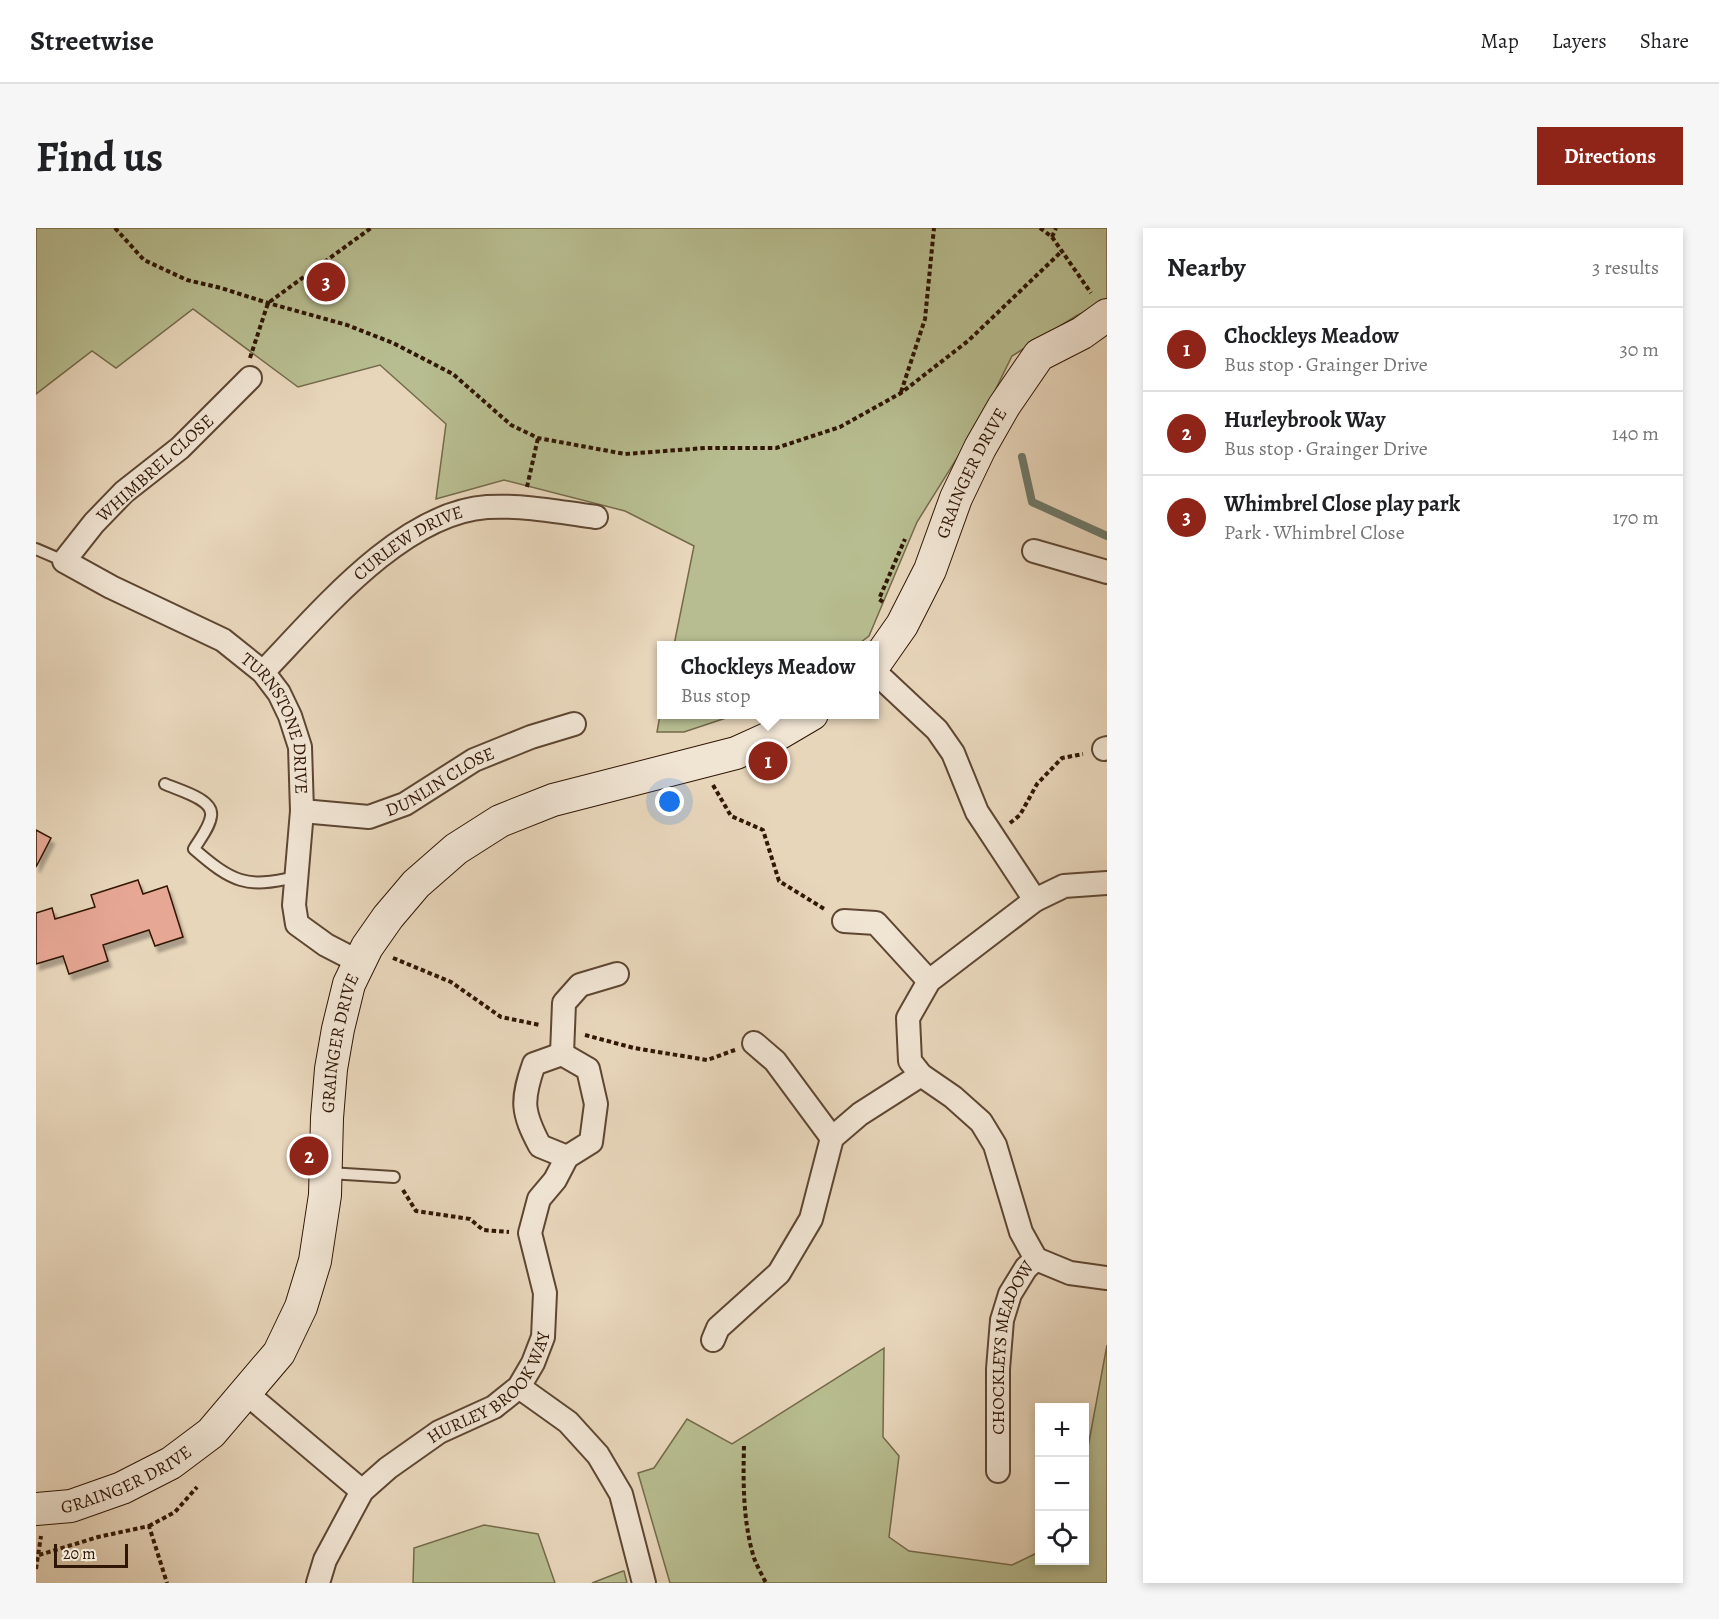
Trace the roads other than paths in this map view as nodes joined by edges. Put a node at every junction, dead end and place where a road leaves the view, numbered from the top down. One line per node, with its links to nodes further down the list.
1 (1101, 306): 8 (street, GRAINGER DRIVE)
2 (250, 378): 6 (street, WHIMBREL CLOSE)
3 (596, 517): 9 (street, CURLEW DRIVE)
4 (36, 549): 6 (lane)
5 (1034, 551): 7 (street)
6 (64, 561): 9 (street, TURNSTONE DRIVE)
7 (1107, 572)
8 (879, 658)
9 (263, 672): 14 (street, TURNSTONE DRIVE)
10 (879, 676): 17 (street)
11 (804, 719): 19 (street, GRAINGER DRIVE)
12 (574, 724): 14 (street, DUNLIN CLOSE)
13 (165, 784): 15 (lane)
14 (302, 811): 15 (street, TURNSTONE DRIVE)
15 (296, 877): 19 (street, TURNSTONE DRIVE)
16 (1107, 883): 17 (street)
17 (1035, 900): 21 (street)
18 (844, 921): 21 (street)
19 (359, 962): 27 (street, GRAINGER DRIVE)
20 (617, 974): 23 (street)
21 (929, 981): 24 (street)
22 (754, 1043): 25 (street)
23 (562, 1054): 26 (street, HURLEY BROOK WAY); 26 (street)
24 (921, 1075): 25 (street); 29 (street, CHOCKLEYS MEADOW)
25 (832, 1138): 31 (street)
26 (567, 1156): 32 (street, HURLEY BROOK WAY)
27 (326, 1172): 28 (lane); 33 (street, GRAINGER DRIVE)
28 (394, 1177)
29 (1036, 1259): 30 (street); 34 (street, CHOCKLEYS MEADOW)
30 (1107, 1278)
31 (713, 1340)
32 (519, 1387): 35 (street, HURLEY BROOK WAY); 38 (street)
33 (246, 1393): 35 (street); 36 (street, GRAINGER DRIVE)
34 (998, 1471)
35 (362, 1491): 37 (street, HURLEY BROOK WAY)
36 (36, 1509)
37 (318, 1583)
38 (644, 1583)

